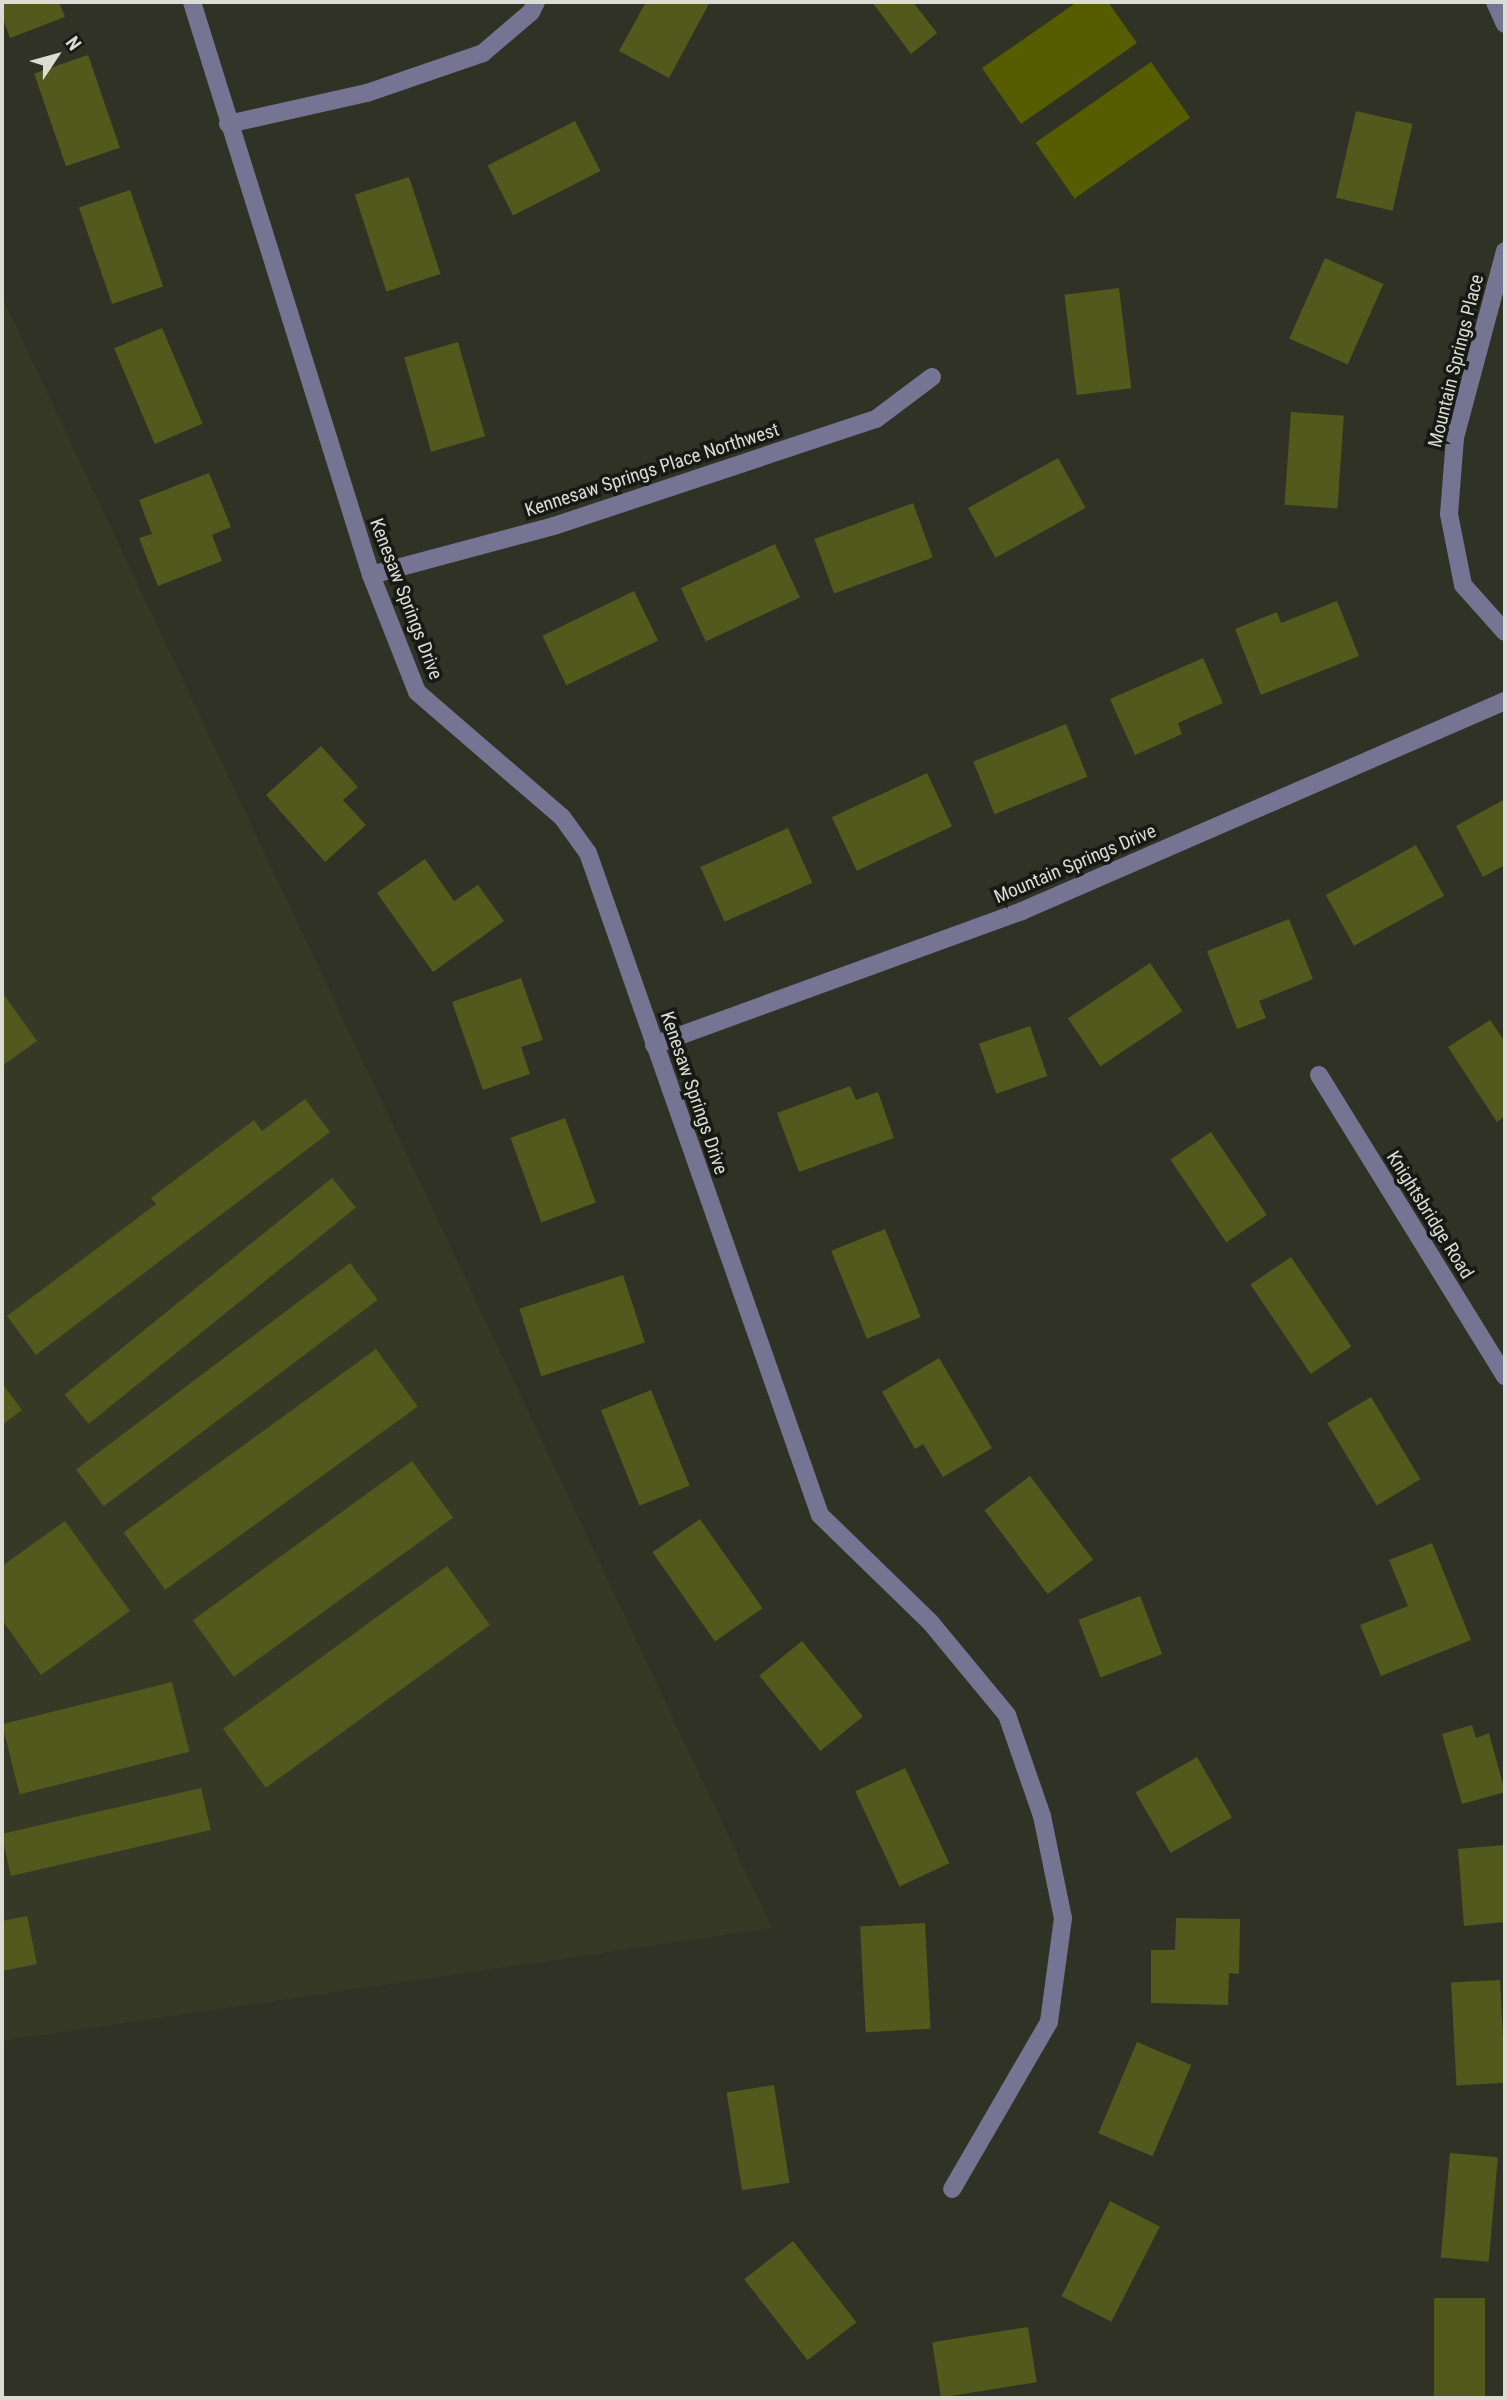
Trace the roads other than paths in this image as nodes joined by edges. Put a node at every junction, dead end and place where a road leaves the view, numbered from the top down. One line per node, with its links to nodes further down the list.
1 (192, 2): 5 (street, Kenesaw Springs Drive)
2 (536, 2): 5 (street)
3 (1495, 2): 4 (street)
4 (1505, 24)
5 (228, 124): 8 (street, Kenesaw Springs Drive)
6 (1505, 251): 9 (street, Mountain Springs Place)
7 (932, 377): 8 (street, Kennesaw Springs Place Northwest)
8 (371, 575): 11 (street, Kenesaw Springs Drive)
9 (1505, 632)
10 (1505, 701): 11 (street, Mountain Springs Drive)
11 (654, 1045): 14 (street, Kenesaw Springs Drive)
12 (1319, 1075): 13 (street, Knightsbridge Road)
13 (1505, 1376)
14 (951, 2189)

